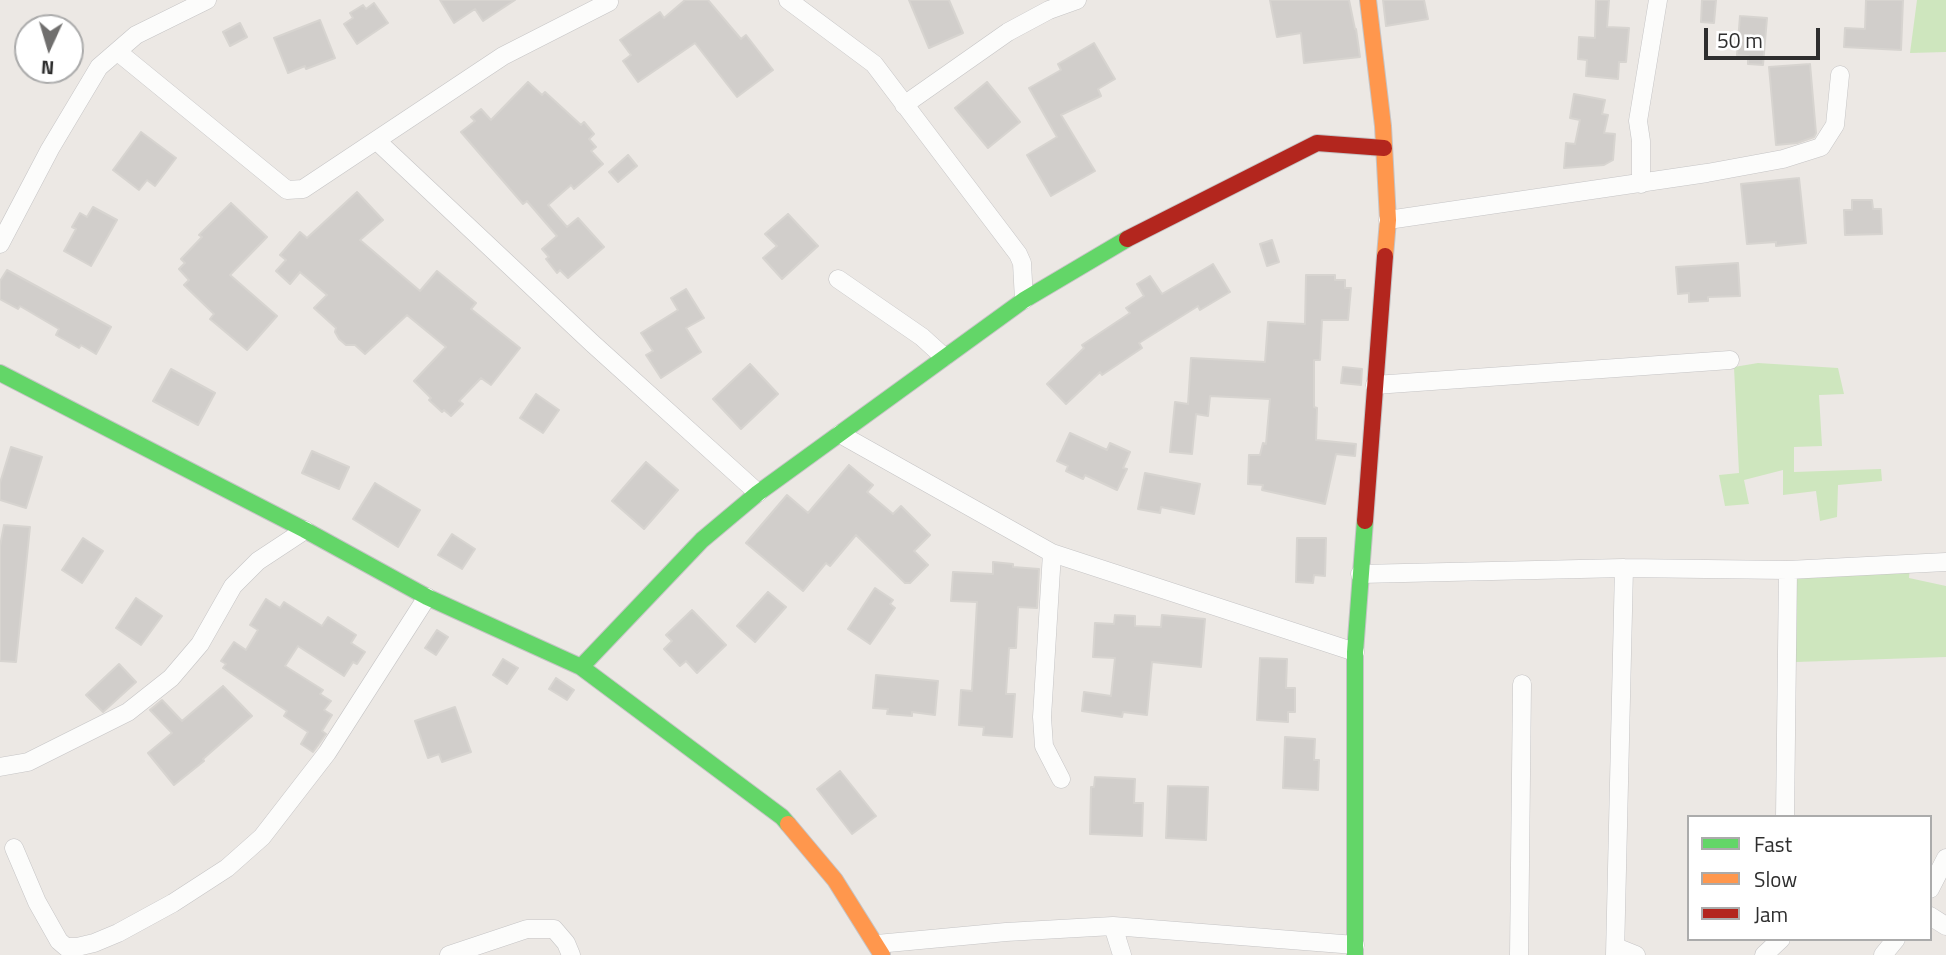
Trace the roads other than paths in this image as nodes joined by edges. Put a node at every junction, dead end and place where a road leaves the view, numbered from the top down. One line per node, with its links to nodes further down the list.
1 (207, 0): 7 (street)
2 (788, 0): 9 (street)
3 (1077, 0): 9 (street)
4 (1367, 0): 11 (street)
5 (1658, 0): 12 (street)
6 (609, 2): 10 (street)
7 (118, 52): 10 (street); 14 (street)
8 (1840, 75): 12 (street)
9 (904, 105): 16 (street)
10 (377, 141): 22 (street)
11 (1384, 148): 13 (street); 16 (street)
12 (1641, 184): 13 (street)
13 (1388, 220): 20 (street)
14 (0, 244)
15 (838, 279): 17 (street)
16 (1024, 300): 17 (street)
17 (944, 356): 21 (street)
18 (1730, 360): 20 (street)
19 (0, 373): 23 (street)
20 (1375, 385): 28 (street)
21 (840, 434): 22 (street); 24 (street)
22 (758, 493): 31 (street)
23 (305, 530): 29 (street); 33 (street)
24 (1052, 553): 30 (street); 34 (street)
25 (1946, 562): 27 (street)
26 (1624, 568): 27 (street); 28 (street); 44 (street)
27 (1788, 570): 35 (street)
28 (1360, 574): 30 (street)
29 (427, 597): 31 (street); 36 (street)
30 (1355, 652): 43 (street)
31 (581, 667): 42 (street)
32 (1522, 684): 48 (street)
33 (0, 767)
34 (1061, 779)
35 (1785, 815)
36 (14, 848)
37 (1946, 858): 38 (street)
38 (1932, 885)
39 (1113, 926): 42 (street); 43 (street); 47 (street)
40 (1779, 941): 50 (street)
41 (1894, 941): 51 (street)
42 (880, 949)
43 (1355, 950)
44 (1616, 951): 49 (street)
45 (449, 955): 46 (street)
46 (571, 955)
47 (1122, 955)
48 (1519, 955)
49 (1636, 955)
50 (1765, 955)
51 (1883, 955)

